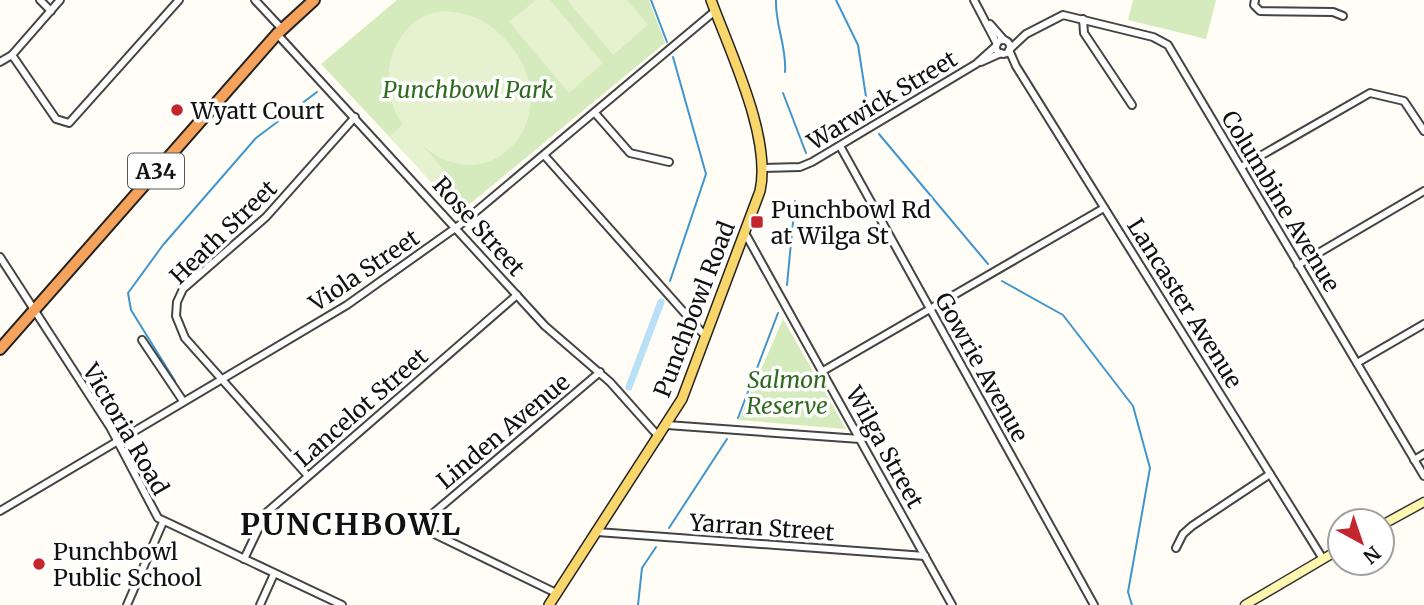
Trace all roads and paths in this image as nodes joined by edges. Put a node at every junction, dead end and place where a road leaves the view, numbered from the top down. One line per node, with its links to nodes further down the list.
1 (40, 0): 9 (street)
2 (60, 0): 9 (street)
3 (180, 0): 20 (street)
4 (255, 0): 15 (street, Rose Street)
5 (314, 0): 15 (highway, A34)
6 (711, 0): 10 (main road, Punchbowl Road)
7 (974, 0): 14 (street)
8 (1255, 0): 12 (street)
9 (51, 11): 20 (street)
10 (715, 11): 24 (street, Viola Street); 30 (main road, Punchbowl Road)
11 (1063, 15): 13 (street, Columbine Avenue); 16 (street, Warwick Street)
12 (1343, 16)
13 (1083, 19): 23 (street); 31 (street, Columbine Avenue)
14 (988, 22): 17 (street); 18 (street)
15 (280, 31): 25 (street, Rose Street); 39 (highway, A34)
16 (1026, 34): 17 (street, Warwick Street); 19 (street, Warwick Street)
17 (1005, 40): 18 (street, Warwick Street); 19 (street)
18 (996, 45): 19 (street); 22 (street, Warwick Street)
19 (1006, 51): 22 (street, Warwick Street); 33 (street, Lancaster Avenue)
20 (12, 55): 21 (street)
21 (0, 62)
22 (976, 64): 27 (street, Warwick Street)
23 (1132, 105)
24 (595, 113): 28 (street, Viola Street); 29 (street)
25 (355, 117): 34 (street, Rose Street); 48 (street, Heath Street)
26 (1424, 131): 31 (street)
27 (840, 146): 30 (street, Warwick Street); 40 (street, Gowrie Avenue)
28 (544, 155): 34 (street, Viola Street); 42 (street)
29 (669, 162)
30 (763, 167): 35 (main road, Punchbowl Road)
31 (1241, 167): 37 (street, Columbine Avenue)
32 (1424, 191): 37 (street)
33 (1104, 208): 40 (street); 57 (street, Lancaster Avenue)
34 (457, 228): 38 (street, Rose Street); 48 (street, Viola Street)
35 (745, 233): 42 (main road, Punchbowl Road); 46 (street, Wilga Street)
36 (0, 257): 39 (street, Victoria Road)
37 (1298, 265): 45 (street, Columbine Avenue)
38 (517, 295): 47 (street, Rose Street); 58 (street, Lancelot Street)
39 (34, 310): 44 (highway, A34); 53 (street, Victoria Road)
40 (931, 310): 46 (street); 79 (street, Gowrie Avenue)
41 (1424, 324): 45 (street)
42 (706, 337): 50 (main road, Punchbowl Road)
43 (142, 340): 49 (street)
44 (0, 349)
45 (1357, 363): 55 (street, Columbine Avenue)
46 (823, 371): 52 (street, Wilga Street)
47 (600, 372): 51 (street, Rose Street); 73 (street, Linden Avenue)
48 (221, 380): 49 (street, Viola Street); 58 (street, Heath Street)
49 (183, 401): 53 (street, Viola Street)
50 (667, 425): 51 (main road, Punchbowl Road); 52 (street)
51 (659, 437): 66 (main road, Punchbowl Road)
52 (860, 439): 68 (street, Wilga Street)
53 (117, 441): 63 (street, Viola Street); 65 (street, Victoria Road)
54 (1424, 454): 55 (street)
55 (1414, 460): 56 (street, Columbine Avenue)
56 (1422, 473): 59 (street, Columbine Avenue)
57 (1270, 474): 67 (street); 71 (street, Lancaster Avenue)
58 (308, 476): 70 (street, Lancelot Street)
59 (1424, 483)
60 (1424, 494): 62 (street)
61 (1424, 502): 62 (street)
62 (1409, 509): 64 (street)
63 (0, 511)
64 (1396, 516)
65 (163, 522): 70 (street, Victoria Road); 74 (street)
66 (597, 532): 68 (street, Yarran Street); 73 (main road, Punchbowl Road)
67 (1175, 548)
68 (925, 556): 78 (street, Wilga Street)
69 (1326, 557): 71 (street)
70 (244, 559): 72 (street, Victoria Road)
71 (1323, 559): 80 (street)
72 (274, 574): 75 (street); 76 (street, Victoria Road)
73 (556, 593): 77 (main road, Punchbowl Road)
74 (127, 605)
75 (260, 605)
76 (342, 605)
77 (549, 605)
78 (952, 605)
79 (1094, 605)
80 (1245, 605)

